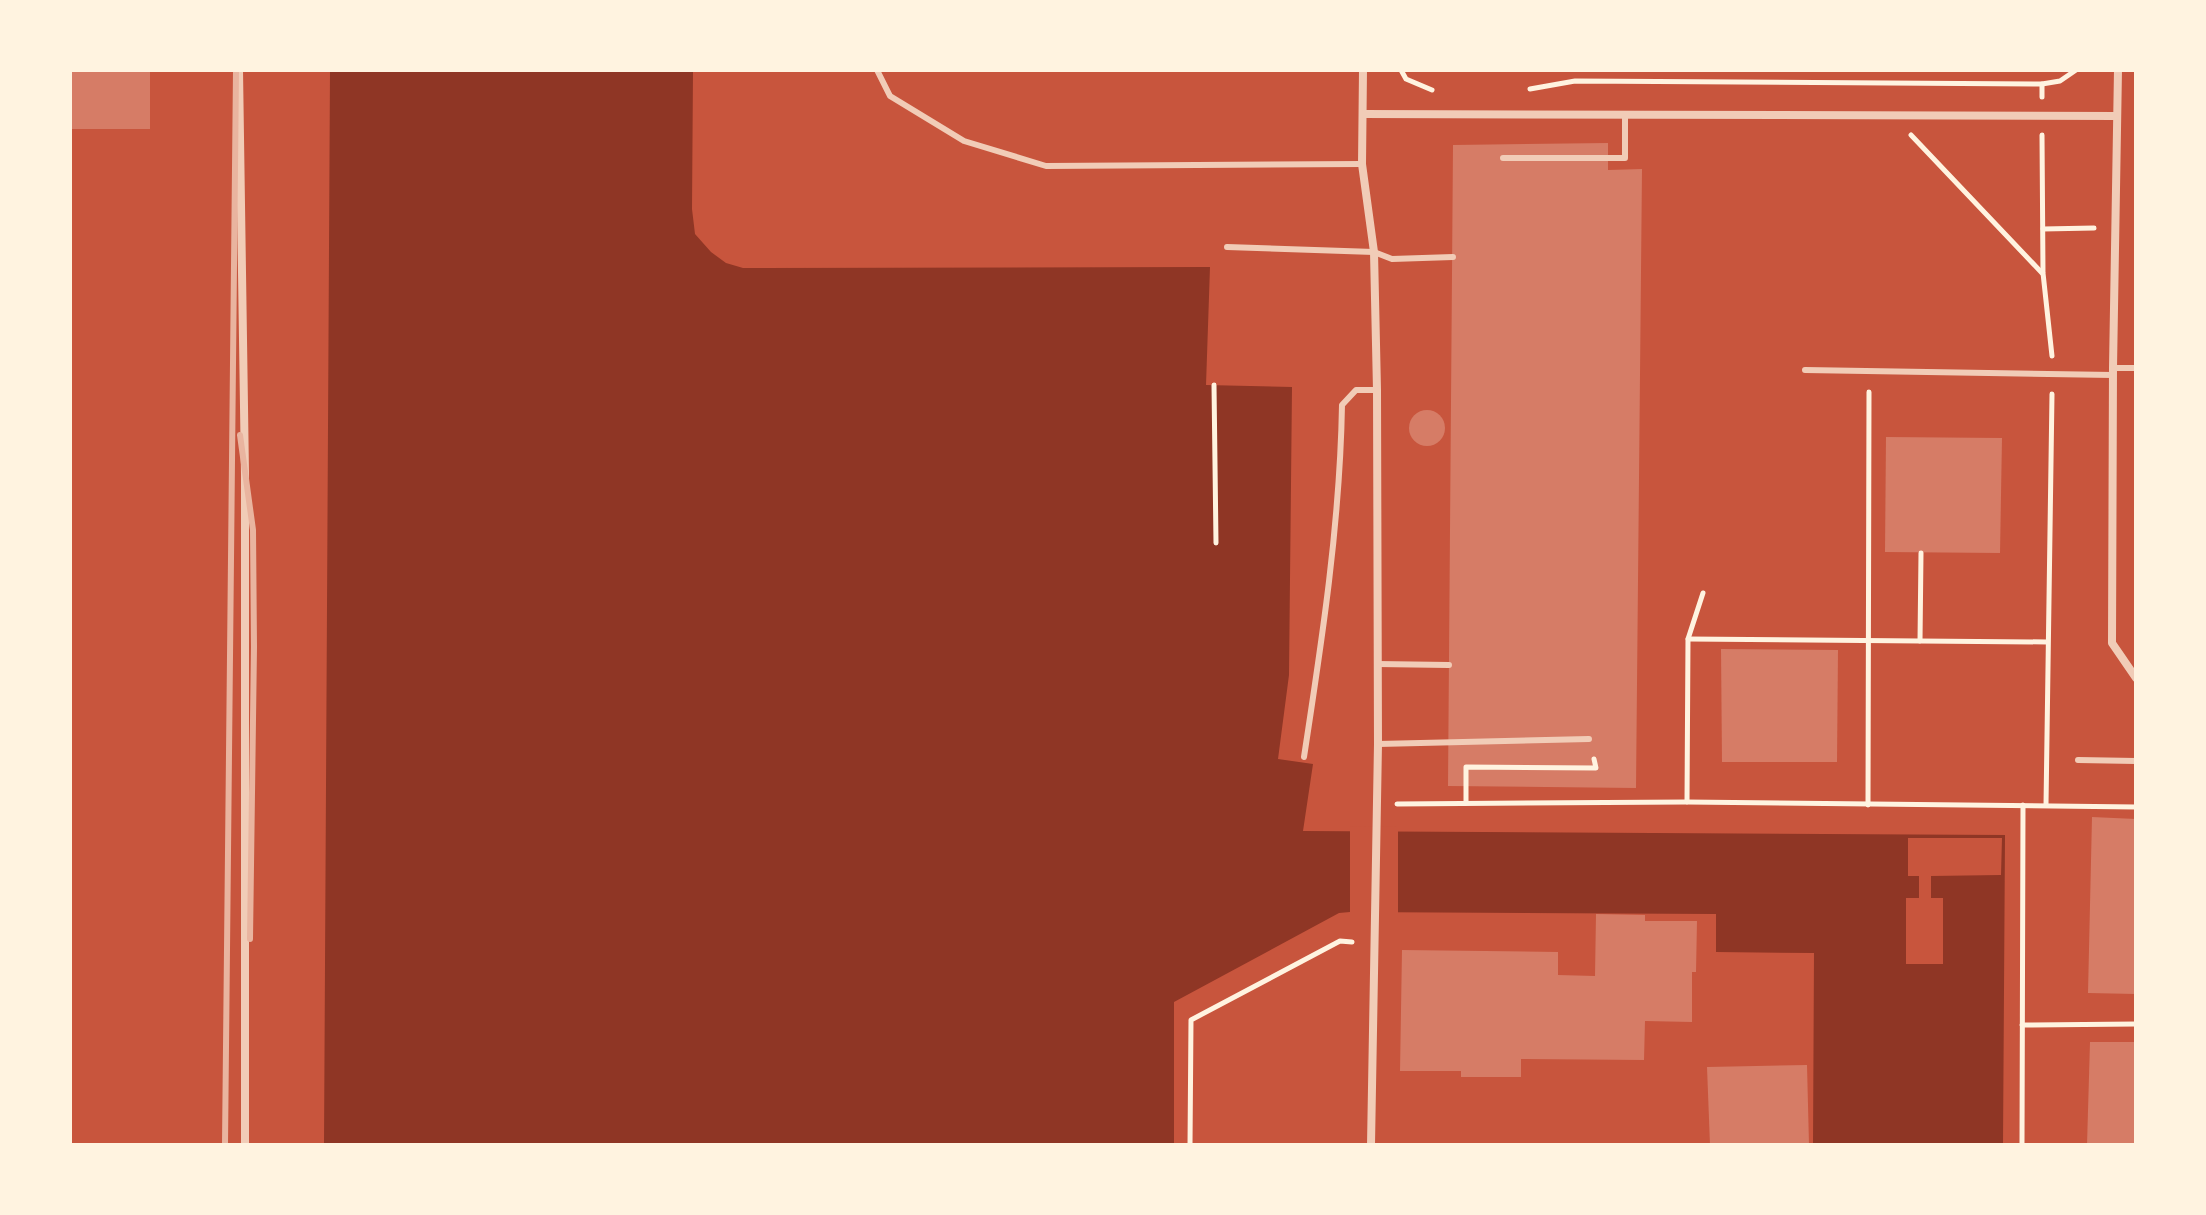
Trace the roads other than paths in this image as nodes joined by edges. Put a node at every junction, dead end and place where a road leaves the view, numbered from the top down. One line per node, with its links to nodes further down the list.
1 (239, 70): 25 (street)
2 (877, 70): 9 (lane)
3 (1363, 70): 5 (street)
4 (2118, 70): 7 (street)
5 (1363, 114): 6 (street); 9 (street)
6 (1625, 115): 7 (street); 8 (lane)
7 (2116, 116): 15 (street)
8 (1503, 158)
9 (1362, 164): 11 (street)
10 (1227, 247): 11 (lane)
11 (1374, 252): 12 (lane); 16 (street)
12 (1453, 257)
13 (2136, 368): 15 (lane)
14 (1805, 370): 15 (lane)
15 (2113, 372): 19 (street)
16 (1377, 390): 17 (street); 22 (lane)
17 (1377, 664): 18 (lane); 21 (street)
18 (1449, 665)
19 (2136, 678)
20 (1589, 739): 21 (lane)
21 (1378, 744): 26 (street)
22 (1304, 757)
23 (2078, 760): 24 (lane)
24 (2136, 761)
25 (245, 1145)
26 (1371, 1145)

